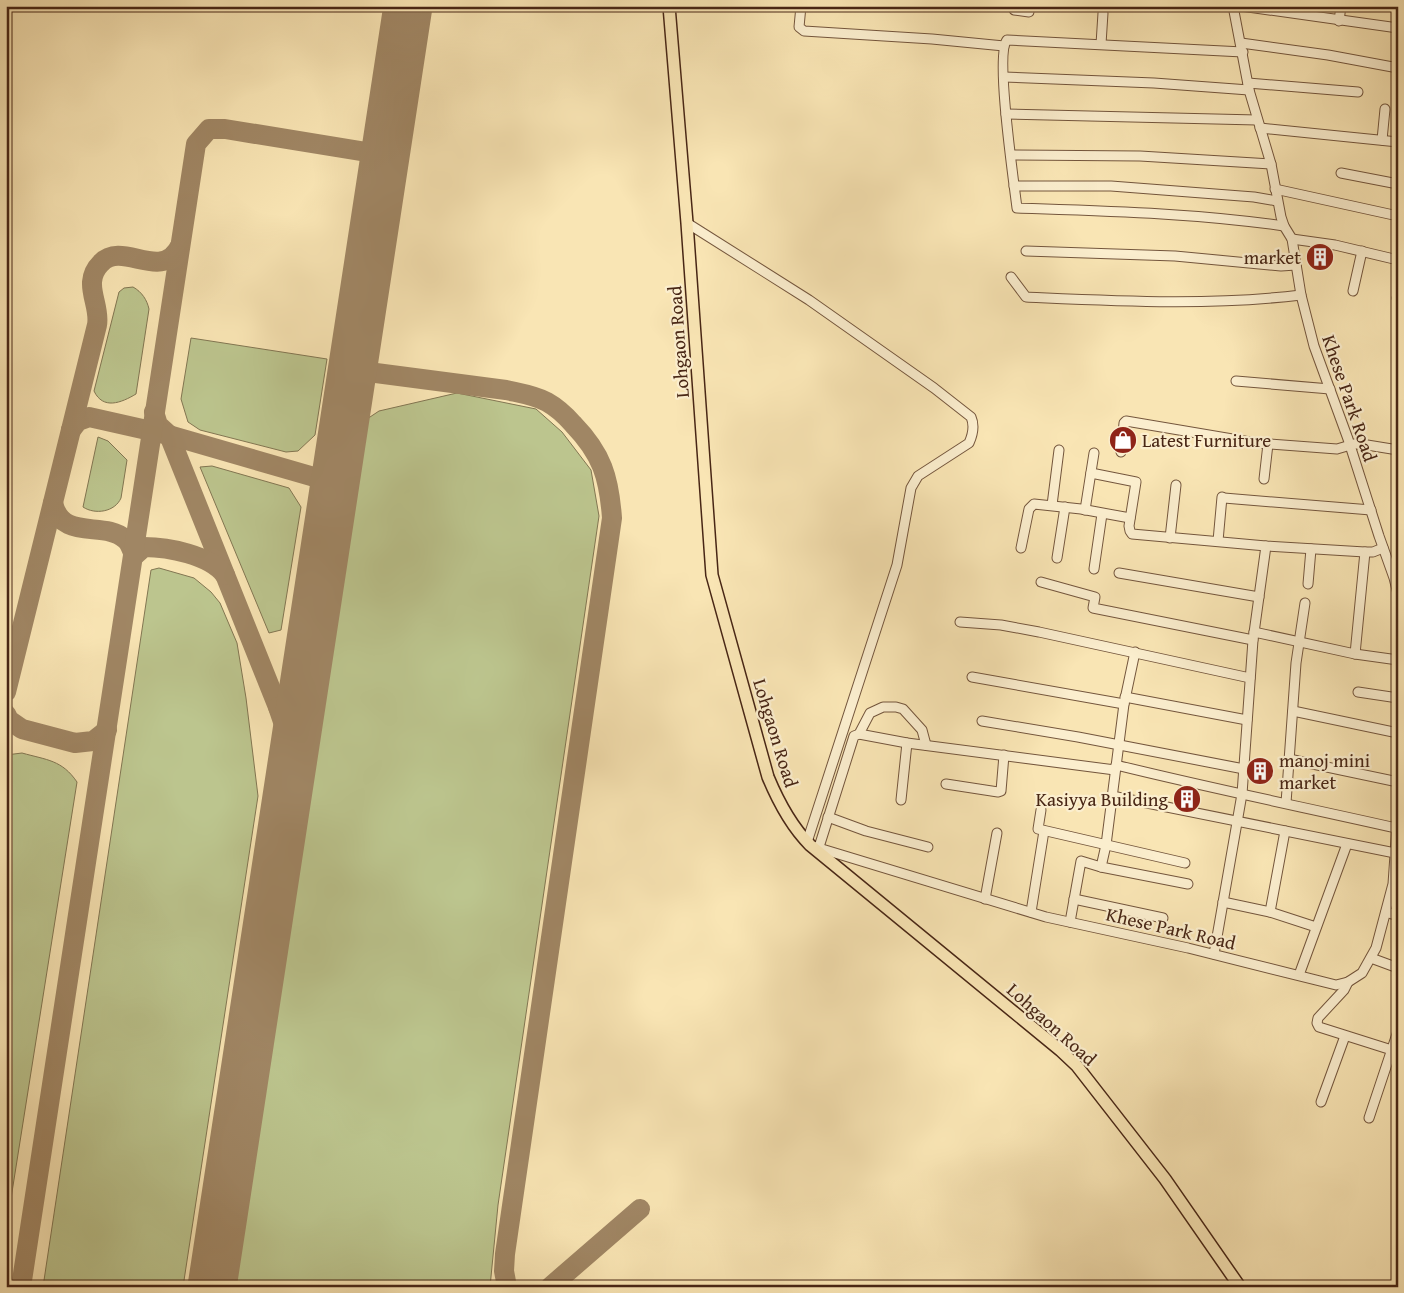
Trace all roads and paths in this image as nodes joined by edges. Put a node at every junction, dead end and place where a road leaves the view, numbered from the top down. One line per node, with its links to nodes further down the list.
1 (669, 6): 31 (main road, Lohgaon Road)
2 (801, 6): 12 (street)
3 (1012, 6): 7 (street)
4 (1233, 6): 13 (street)
5 (1241, 6): 9 (street)
6 (1341, 6): 9 (street)
7 (1029, 12)
8 (1103, 13): 11 (street)
9 (1339, 21): 10 (street)
10 (1398, 28)
11 (1101, 44): 12 (street); 13 (street)
12 (1004, 46): 15 (street)
13 (1242, 47): 14 (street); 16 (street)
14 (1398, 68)
15 (1004, 77): 16 (street); 19 (street)
16 (1249, 86): 17 (street); 20 (street)
17 (1358, 92)
18 (1385, 110): 21 (street)
19 (1006, 114): 20 (street); 23 (street)
20 (1258, 124): 21 (street); 24 (street)
21 (1382, 140): 22 (street)
22 (1398, 142)
23 (1011, 155): 24 (street); 27 (street)
24 (1270, 164): 28 (street)
25 (1341, 173): 26 (street)
26 (1398, 184)
27 (1014, 186): 29 (street); 32 (street)
28 (1275, 189): 29 (street); 30 (street)
29 (1277, 201): 32 (street)
30 (1398, 216)
31 (687, 222): 112 (main road, Lohgaon Road); 112 (street)
32 (1284, 226): 33 (street)
33 (1292, 239): 35 (street); 37 (street, Khese Park Road)
34 (1026, 251): 37 (street)
35 (1362, 252): 36 (street); 39 (street)
36 (1398, 260)
37 (1296, 265): 40 (street, Khese Park Road)
38 (1011, 277): 40 (street)
39 (1353, 291)
40 (1301, 295): 42 (street, Khese Park Road)
41 (1236, 381): 42 (street)
42 (1330, 389): 44 (street, Khese Park Road)
43 (1268, 444): 44 (street); 47 (street); 50 (street)
44 (1349, 447): 46 (street); 55 (street, Khese Park Road)
45 (1059, 450): 52 (street)
46 (1398, 450)
47 (1121, 452)
48 (1094, 453): 49 (street)
49 (1091, 473): 54 (street); 57 (street)
50 (1264, 479)
51 (1176, 485): 58 (street)
52 (1052, 505): 53 (street); 61 (street)
53 (1065, 507): 54 (street); 65 (street)
54 (1085, 510): 56 (street)
55 (1371, 510): 59 (street); 62 (street, Khese Park Road)
56 (1102, 514): 57 (street); 66 (street)
57 (1130, 518): 58 (street)
58 (1170, 538): 59 (street)
59 (1218, 541): 60 (street)
60 (1266, 546): 63 (street); 72 (street)
61 (1021, 548)
62 (1383, 548): 64 (street); 68 (street, Khese Park Road)
63 (1311, 549): 64 (street); 70 (street)
64 (1365, 552): 78 (street)
65 (1057, 558)
66 (1094, 569)
67 (1119, 573): 72 (street)
68 (1396, 579): 71 (street, Khese Park Road)
69 (1041, 582): 75 (street)
70 (1308, 584)
71 (1398, 594)
72 (1259, 597): 75 (street)
73 (1305, 603): 76 (street)
74 (960, 622): 77 (street)
75 (1254, 636): 76 (street); 81 (street)
76 (1299, 642): 78 (street); 85 (street)
77 (1135, 652): 81 (street); 84 (street)
78 (1355, 654): 79 (street)
79 (1398, 660)
80 (972, 677): 84 (street)
81 (1250, 678): 86 (street)
82 (1358, 692): 83 (street)
83 (1398, 698)
84 (1124, 701): 86 (street); 92 (street)
85 (1293, 711): 88 (street); 94 (street)
86 (1247, 720): 96 (street)
87 (982, 721): 92 (street)
88 (1398, 733)
89 (859, 734): 90 (street); 91 (street); 105 (street)
90 (907, 743): 91 (street); 101 (street)
91 (926, 745): 93 (street)
92 (1118, 745): 95 (street); 96 (street)
93 (1004, 755): 95 (street); 98 (street)
94 (1289, 759): 97 (street); 102 (street)
95 (1115, 768): 99 (street); 100 (street)
96 (1244, 769): 99 (street)
97 (1398, 782)
98 (946, 784)
99 (1242, 794): 102 (street); 106 (street)
100 (1112, 796): 106 (street); 113 (street)
101 (901, 800)
102 (1286, 803): 107 (street)
103 (1041, 810): 108 (street)
104 (1398, 811): 107 (street)
105 (828, 817): 112 (street); 114 (street)
106 (1238, 822): 109 (street); 122 (street)
107 (1397, 824): 115 (street)
108 (1044, 831): 113 (street); 123 (street)
109 (1285, 831): 111 (street); 124 (street)
110 (997, 833): 120 (street)
111 (1347, 844): 115 (street); 129 (street)
112 (812, 845): 120 (street, Khese Park Road); 140 (main road, Lohgaon Road)
113 (1106, 846): 116 (street); 117 (street)
114 (928, 848)
115 (1395, 853): 118 (street)
116 (1185, 863)
117 (1101, 867): 119 (street); 121 (street)
118 (1396, 867): 125 (street)
119 (1188, 884)
120 (985, 899): 123 (street, Khese Park Road)
121 (1074, 899): 127 (street); 128 (street)
122 (1223, 902): 124 (street); 130 (street)
123 (1031, 912): 128 (street, Khese Park Road)
124 (1270, 912): 129 (street)
125 (1386, 912): 126 (street); 131 (street)
126 (1398, 916)
127 (1162, 918)
128 (1070, 922): 130 (street, Khese Park Road)
129 (1316, 927): 133 (street)
130 (1214, 954): 133 (street, Khese Park Road)
131 (1371, 958): 132 (street); 134 (street)
132 (1398, 968)
133 (1298, 976): 134 (street, Khese Park Road)
134 (1348, 982): 136 (street)
135 (1398, 1032): 137 (street)
136 (1345, 1036): 137 (street); 138 (street)
137 (1394, 1051): 139 (street)
138 (1320, 1102)
139 (1369, 1118)
140 (1240, 1287)

